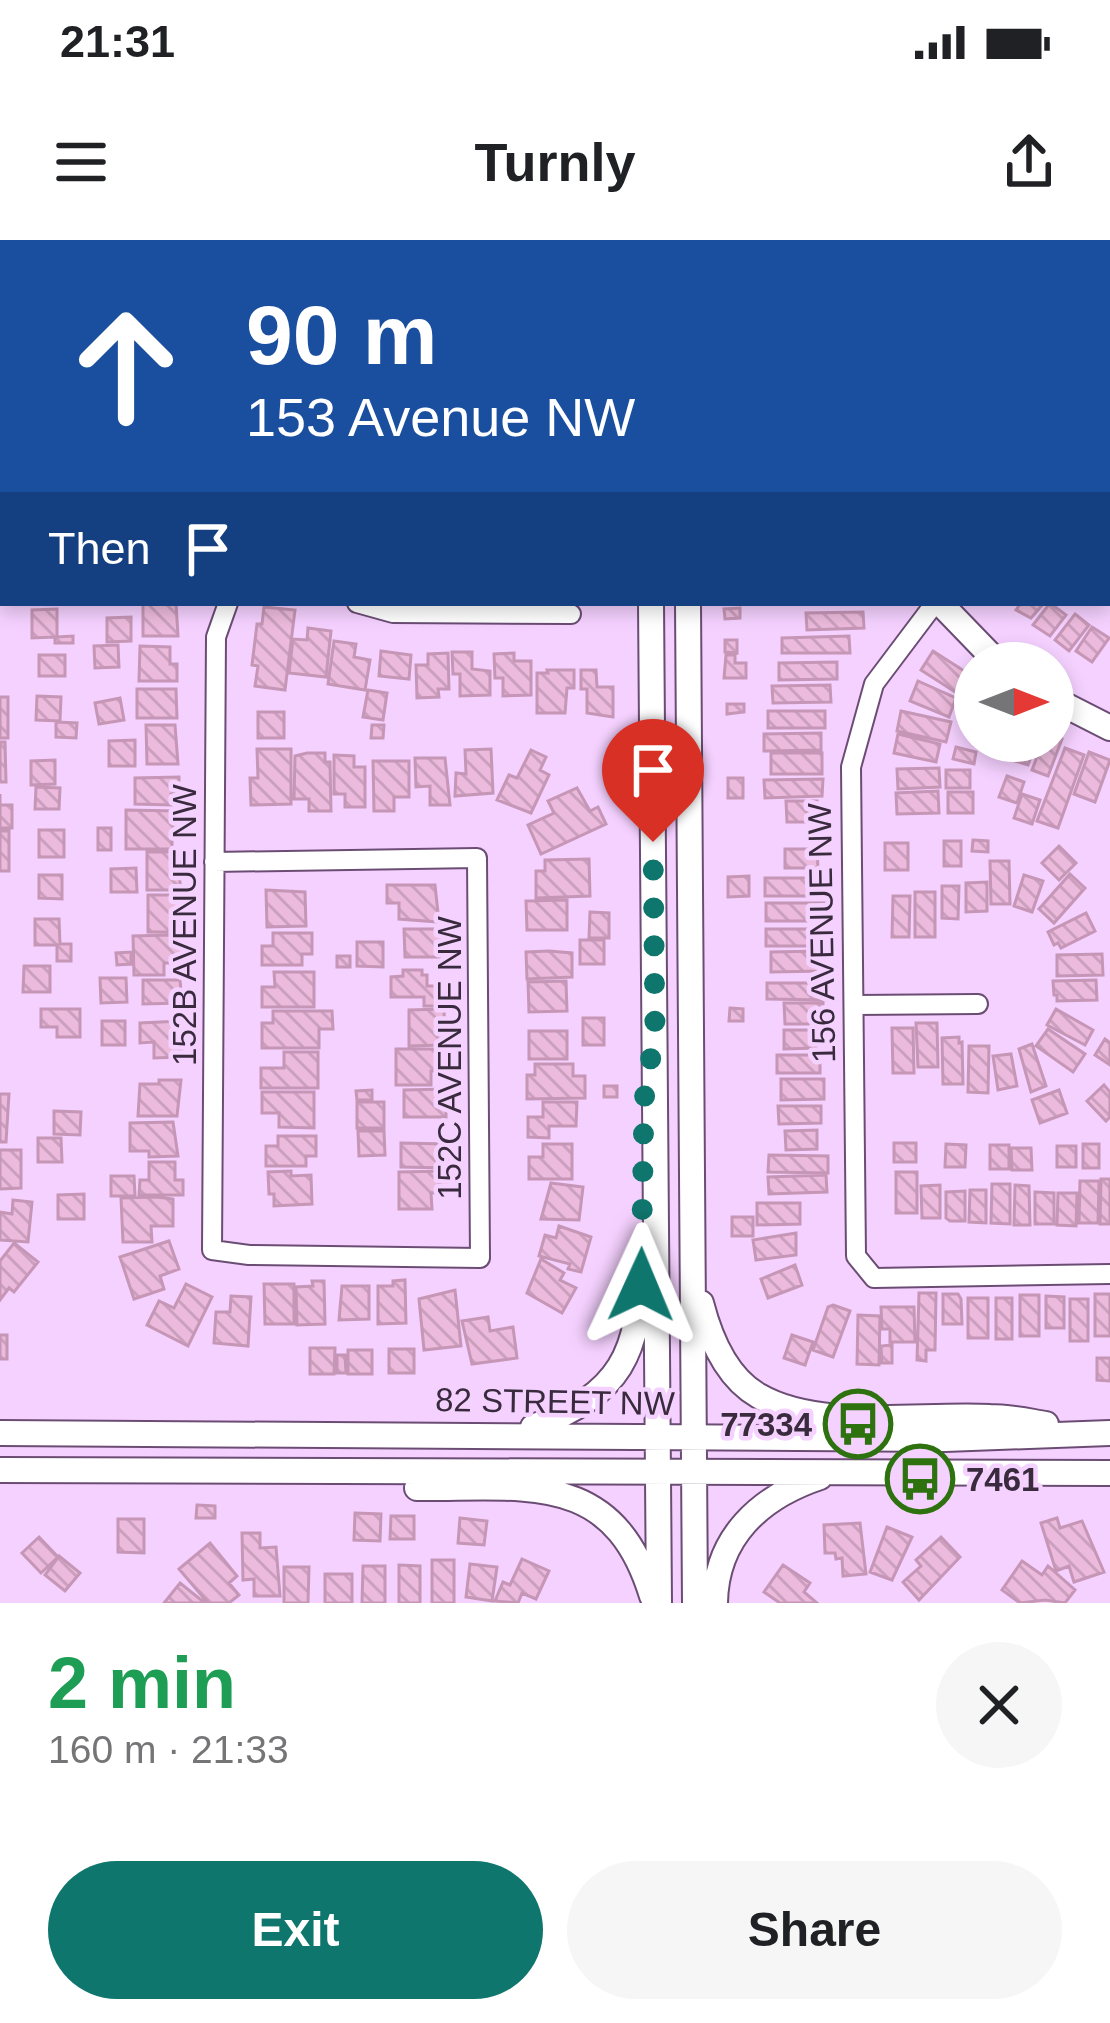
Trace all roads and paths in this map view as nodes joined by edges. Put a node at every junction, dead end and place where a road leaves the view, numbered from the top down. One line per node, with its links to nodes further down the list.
1 (227, 606): 11 (street, 152B AVENUE NW)
2 (367, 606): 7 (street)
3 (651, 606): 14 (main road)
4 (688, 606): 16 (main road)
5 (936, 606): 13 (street, 156 AVENUE NW)
6 (941, 606): 8 (main road)
7 (572, 614)
8 (977, 642)
9 (1074, 710): 10 (main road)
10 (1110, 728)
11 (214, 862): 15 (street, 152B AVENUE NW); 15 (street, 152C AVENUE NW)
12 (978, 1004): 13 (street)
13 (856, 1005): 17 (street, 156 AVENUE NW)
14 (655, 1032): 19 (main road); 21 (main road)
15 (212, 1250)
16 (694, 1260): 20 (main road); 22 (main road)
17 (1110, 1274)
18 (0, 1433): 19 (main road, 82 STREET NW)
19 (516, 1433): 21 (main road, 82 STREET NW)
20 (1109, 1433): 22 (main road, 82 STREET NW)
21 (658, 1435): 22 (main road, 82 STREET NW); 25 (main road)
22 (694, 1436): 26 (main road)
23 (0, 1470): 24 (main road, 82 STREET NW)
24 (266, 1471): 25 (main road, 82 STREET NW); 29 (main road)
25 (658, 1472): 26 (main road, 82 STREET NW); 29 (main road)
26 (694, 1472): 27 (main road, 82 STREET NW); 30 (main road)
27 (836, 1472): 28 (main road, 82 STREET NW); 31 (main road)
28 (1110, 1473)
29 (656, 1603)
30 (695, 1603)
31 (715, 1603)

